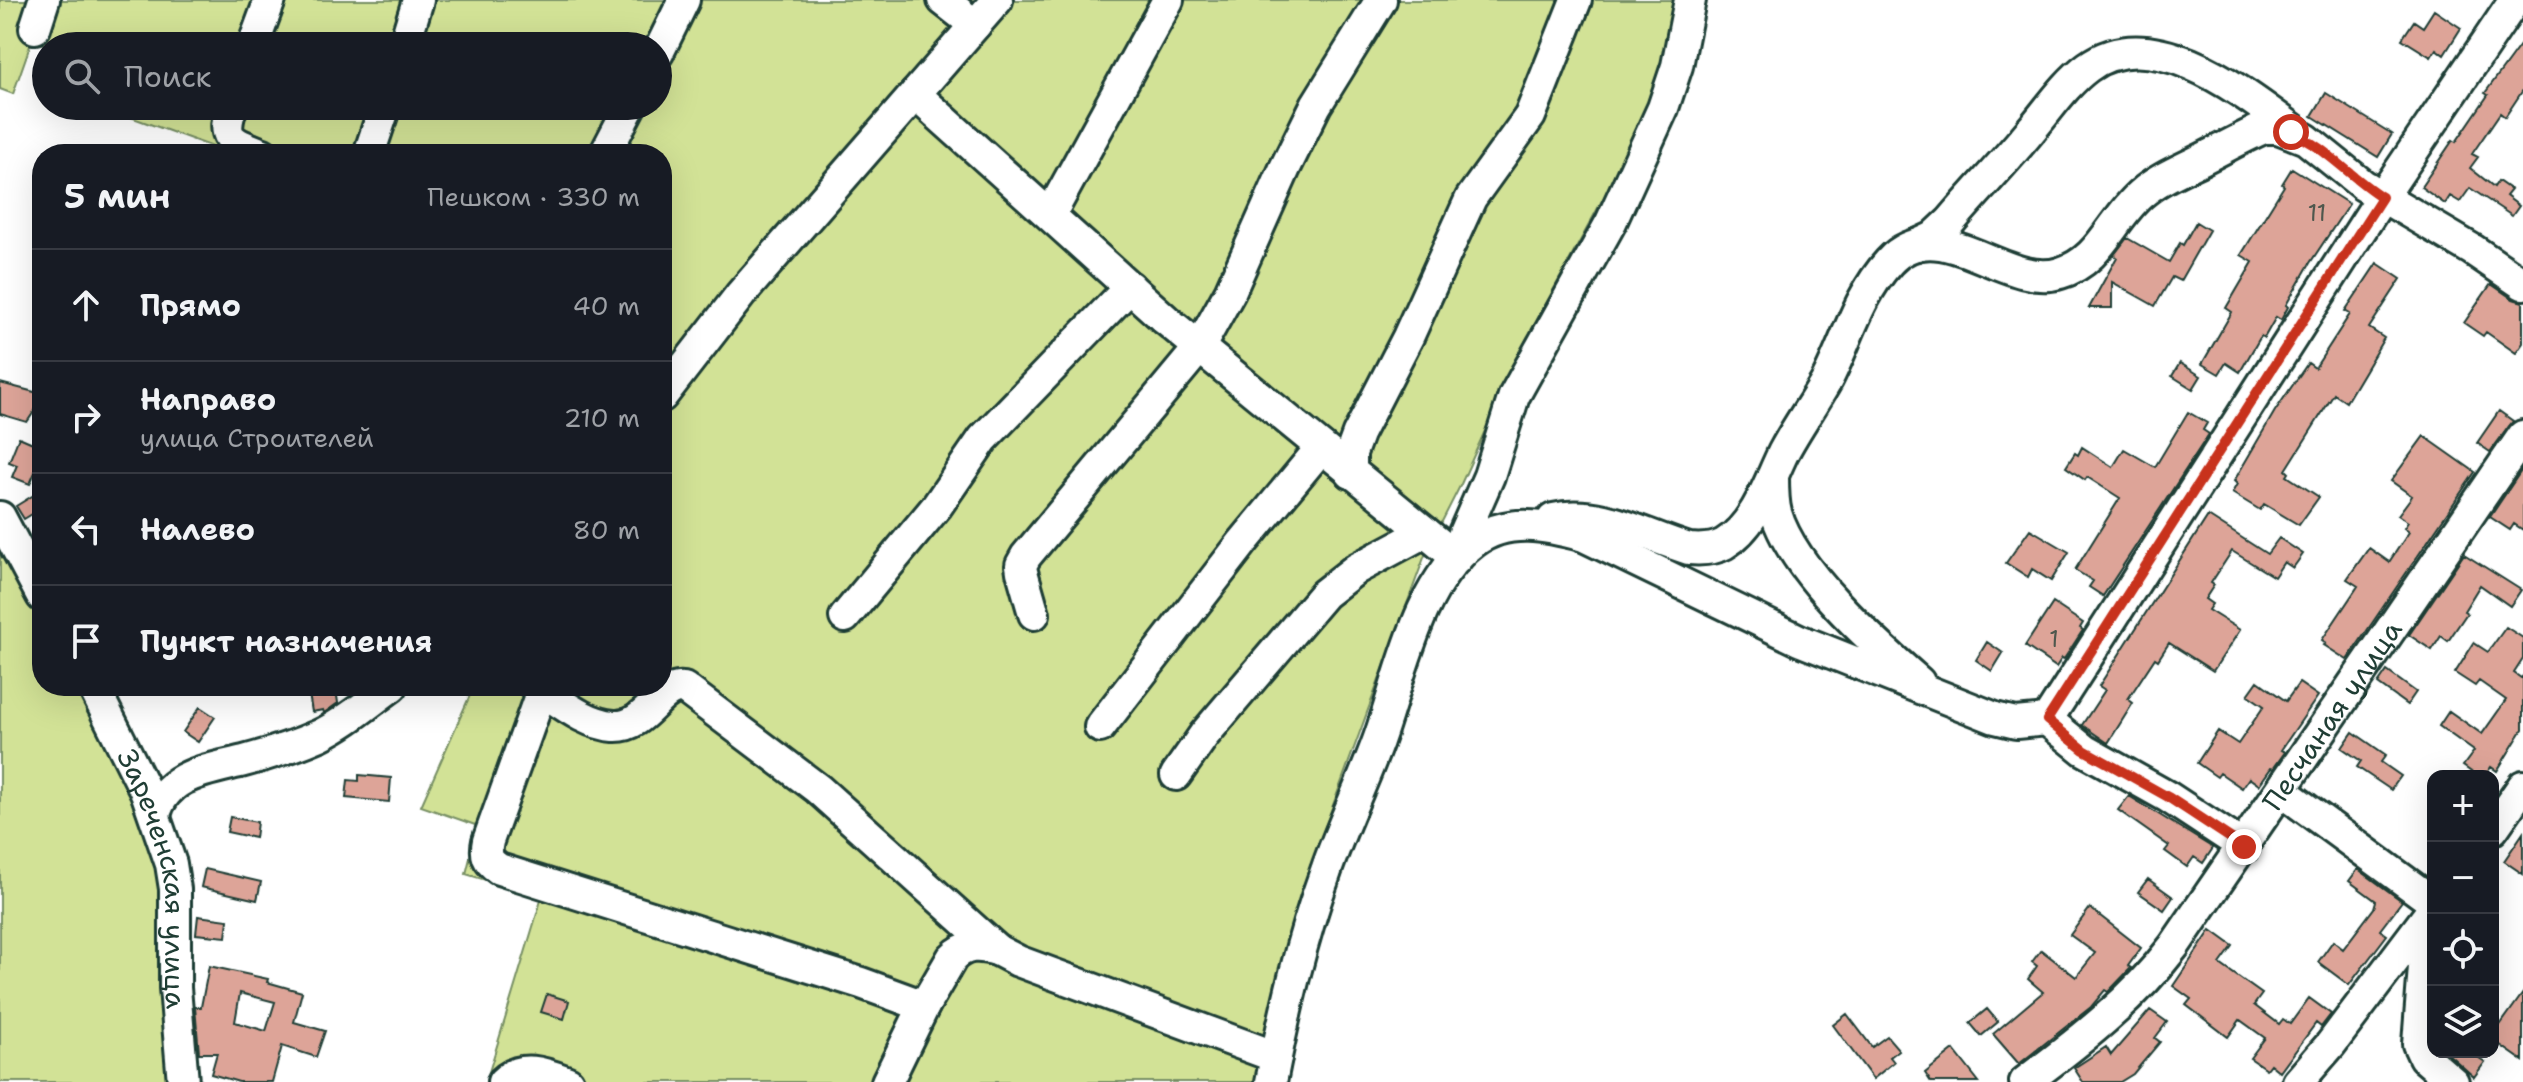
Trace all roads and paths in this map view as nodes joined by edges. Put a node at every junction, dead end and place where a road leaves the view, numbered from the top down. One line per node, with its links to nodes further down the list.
1 (270, 0): 12 (street)
2 (418, 0): 13 (street)
3 (684, 0): 14 (street)
4 (943, 0): 11 (street)
5 (997, 0): 11 (street)
6 (1168, 0): 24 (street)
7 (1381, 0): 28 (street)
8 (1576, 0): 32 (street)
9 (1690, 0): 37 (street)
10 (2515, 0): 23 (street)
11 (975, 25): 15 (street)
12 (258, 32)
13 (408, 32)
14 (668, 32)
15 (915, 94): 24 (street); 29 (street)
16 (227, 120): 20 (street)
17 (380, 120): 21 (street)
18 (623, 120): 22 (street)
19 (2306, 139): 23 (street); 25 (street); 25 (street)
20 (238, 144)
21 (372, 144)
22 (610, 144)
23 (2382, 197): 26 (street); 48 (street)
24 (1050, 215): 27 (street)
25 (1917, 245): 33 (street)
26 (2523, 284)
27 (1130, 287): 28 (street); 40 (street)
28 (1199, 348): 31 (street); 39 (street)
29 (672, 383)
30 (2523, 436): 52 (street, Песчаная улица)
31 (1320, 449): 32 (street); 49 (street)
32 (1351, 473): 36 (street)
33 (1773, 475): 35 (street); 42 (street)
34 (0, 517): 38 (street)
35 (1524, 525): 37 (street); 42 (street)
36 (1425, 532): 37 (street); 50 (street)
37 (1457, 558): 61 (street)
38 (32, 577)
39 (1034, 614)
40 (845, 617)
41 (672, 689): 59 (street)
42 (1933, 693): 48 (street)
43 (98, 696): 53 (street, Зареченская улица)
44 (379, 696): 53 (street)
45 (536, 696): 60 (street)
46 (552, 696): 47 (street)
47 (664, 696)
48 (2047, 720): 55 (street)
49 (1100, 727)
50 (1176, 775)
51 (2523, 786): 54 (street)
52 (2282, 791): 55 (street, Песчаная улица); 56 (street)
53 (155, 815): 62 (street, Зареченская улица)
54 (2499, 820)
55 (2244, 847): 66 (street, Песчаная улица)
56 (2427, 898)
57 (2429, 914): 67 (street)
58 (2427, 946): 68 (street)
59 (997, 950): 60 (street); 61 (street)
60 (924, 1006): 65 (street)
61 (1273, 1070)
62 (183, 1082)
63 (503, 1082): 64 (street)
64 (568, 1082)
65 (887, 1082)
66 (2025, 1082)
67 (2298, 1082)
68 (2453, 1082)

